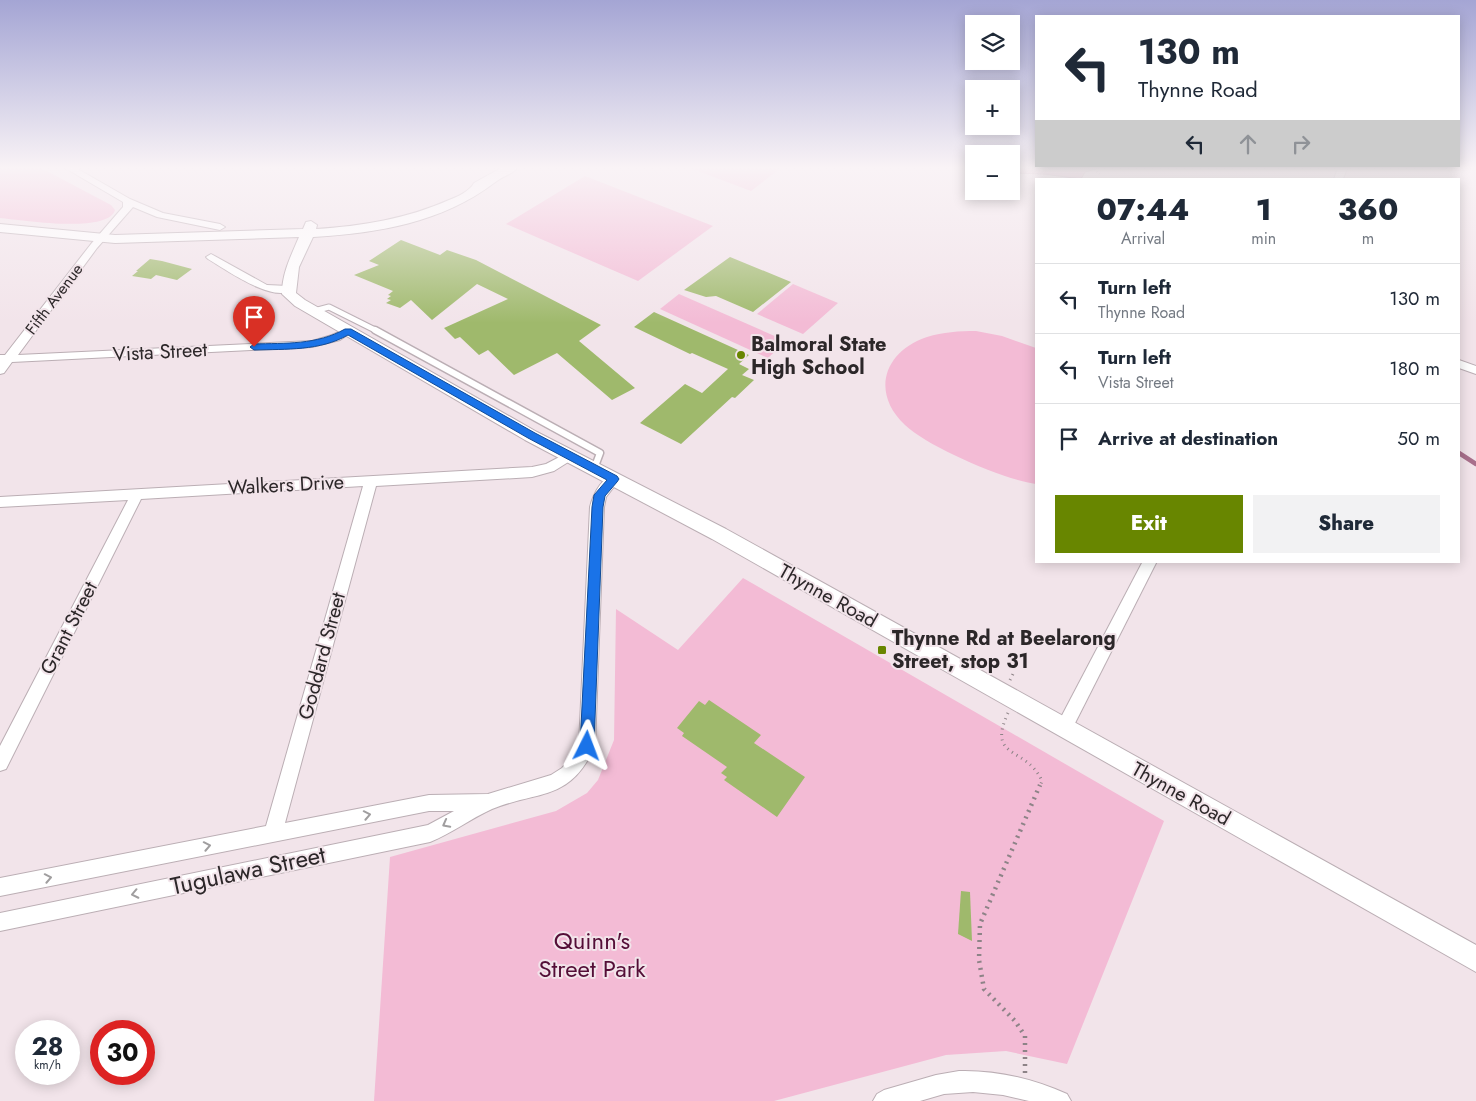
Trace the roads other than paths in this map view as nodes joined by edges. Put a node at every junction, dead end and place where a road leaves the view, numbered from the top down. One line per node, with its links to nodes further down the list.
1 (118, 219): 7 (street)
2 (182, 219): 4 (street)
3 (411, 219): 6 (main road)
4 (220, 227): 6 (main road); 7 (main road)
5 (0, 228): 7 (main road)
6 (310, 229): 7 (main road); 9 (main road)
7 (104, 234): 12 (street, Fifth Avenue)
8 (210, 257): 9 (street)
9 (288, 289): 10 (main road, Thynne Road)
10 (314, 312): 11 (main road, Thynne Road); 17 (lane)
11 (348, 331): 12 (street, Vista Street); 16 (main road, Thynne Road)
12 (4, 359): 14 (street, Fifth Avenue)
13 (1460, 364): 15 (street)
14 (0, 370)
15 (1476, 370)
16 (569, 456): 17 (main road, Thynne Road); 19 (street, Walkers Drive)
17 (594, 469): 18 (main road, Thynne Road)
18 (614, 479): 23 (main road, Thynne Road); 25 (street, Tugulawa Street)
19 (371, 480): 20 (street, Walkers Drive); 26 (street, Goddard Street)
20 (137, 494): 21 (street, Walkers Drive); 24 (street, Grant Street)
21 (0, 502)
22 (1149, 563): 23 (street)
23 (1064, 728): 29 (main road, Thynne Road)
24 (0, 763)
25 (490, 802): 26 (street, Tugulawa Street, one-way to 25); 28 (street, Tugulawa Street, one-way to 28)
26 (273, 833): 27 (street, Tugulawa Street, one-way to 26)
27 (0, 887)
28 (0, 922)
29 (1476, 960)
30 (884, 1101): 31 (street)
31 (1060, 1101)

